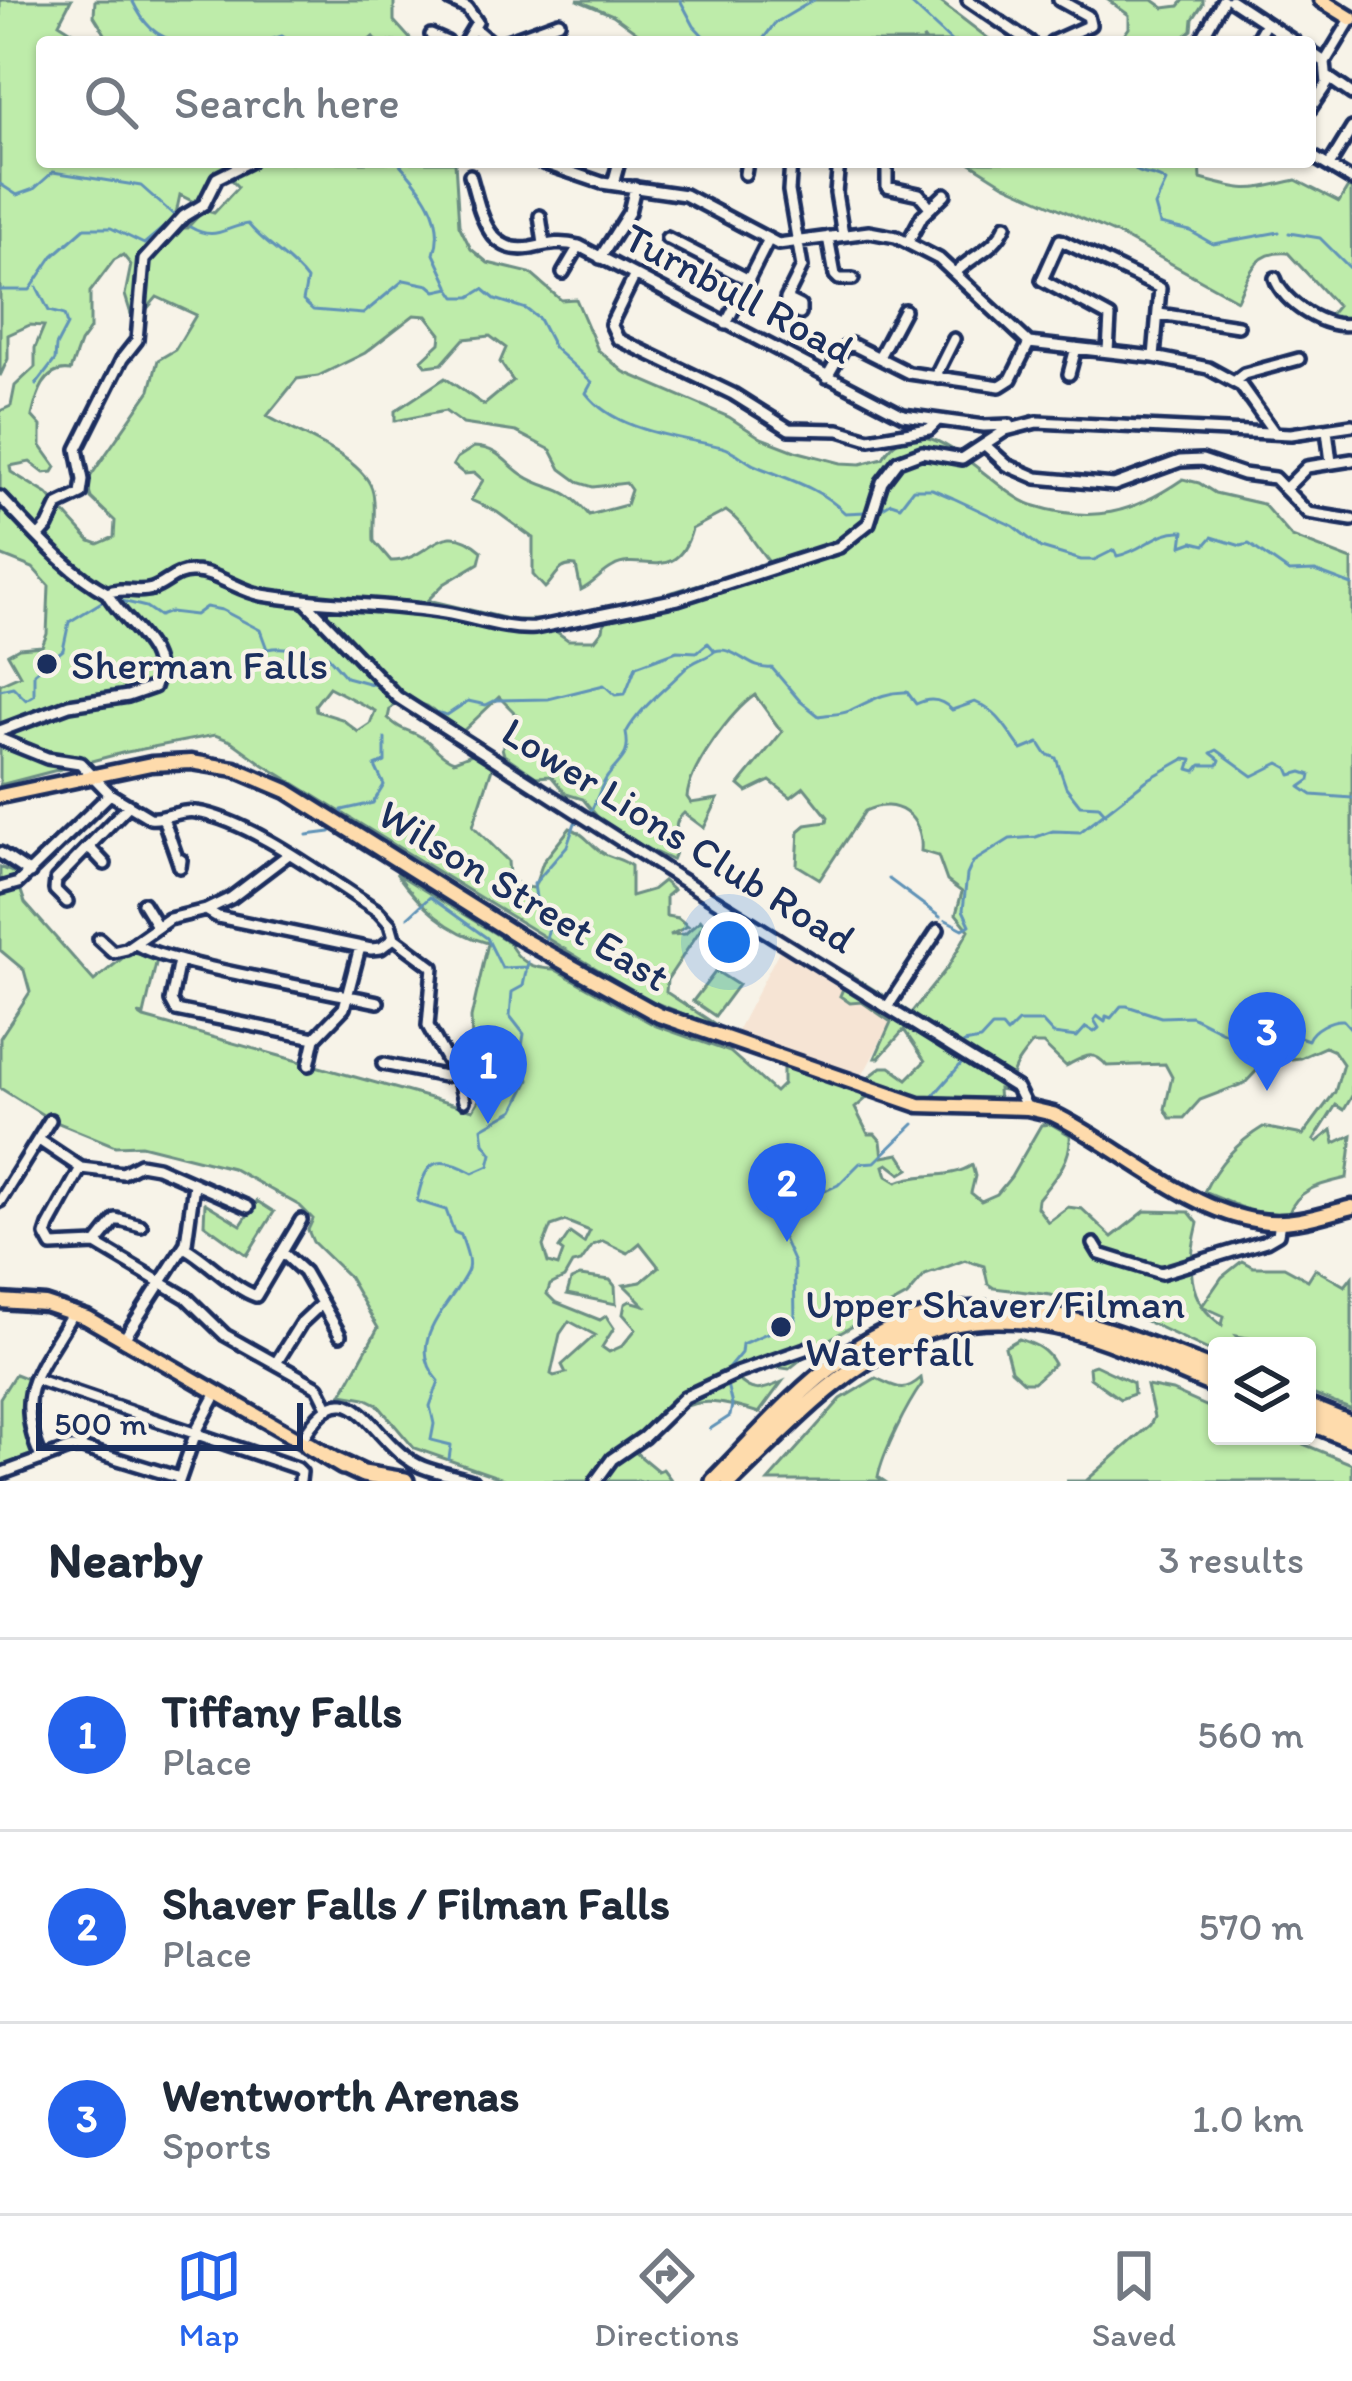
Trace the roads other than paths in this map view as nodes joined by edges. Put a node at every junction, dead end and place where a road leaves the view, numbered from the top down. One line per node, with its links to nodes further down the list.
1 (449, 0): 11 (street)
2 (968, 0): 7 (street)
3 (991, 0): 7 (street)
4 (1059, 0): 16 (street)
5 (1227, 0): 10 (street); 17 (street)
6 (1321, 0): 8 (main road)
7 (983, 11): 15 (street)
8 (1352, 19): 21 (street)
9 (559, 22): 14 (street)
10 (1266, 23): 18 (street); 19 (street)
11 (476, 28): 12 (street); 13 (street)
12 (470, 36)
13 (484, 36)
14 (520, 36)
15 (1021, 36)
16 (1065, 36)
17 (1204, 36)
18 (1258, 36)
19 (1286, 36)
20 (1316, 56): 21 (street)
21 (1325, 62): 22 (street)
22 (1329, 78): 23 (street); 24 (street)
23 (1352, 94)
24 (1316, 100)
25 (1352, 128): 27 (street)
26 (1316, 158): 27 (street)
27 (1330, 164): 37 (street)
28 (237, 168): 89 (street)
29 (560, 168): 38 (street)
30 (618, 168): 38 (street)
31 (747, 168): 36 (street)
32 (791, 168): 49 (street)
33 (838, 168): 44 (street)
34 (887, 168): 41 (street)
35 (470, 175): 50 (street, Turnbull Road)
36 (746, 175)
37 (1352, 180)
38 (613, 184): 39 (street)
39 (635, 187): 47 (street); 52 (street)
40 (945, 194): 41 (street)
41 (929, 207): 48 (street)
42 (540, 216): 50 (street)
43 (1006, 225): 54 (street)
44 (843, 235): 45 (street); 48 (street)
45 (828, 237): 49 (street); 56 (street)
46 (667, 238): 58 (street)
47 (768, 241): 49 (street); 58 (street)
48 (908, 242): 54 (street)
49 (798, 243): 59 (street)
50 (544, 244): 51 (street, Turnbull Road)
51 (578, 246): 52 (street, Turnbull Road); 53 (street)
52 (600, 258): 55 (street, Turnbull Road)
53 (562, 273)
54 (956, 273): 66 (street)
55 (634, 277): 62 (street, Turnbull Road); 77 (street)
56 (853, 278)
57 (1275, 278): 63 (street)
58 (749, 280): 62 (street)
59 (786, 299)
60 (904, 310): 69 (street)
61 (1159, 314): 64 (street); 68 (street); 70 (street)
62 (726, 324): 73 (street, Turnbull Road)
63 (1352, 324)
64 (1238, 326)
65 (954, 340): 74 (street)
66 (1028, 343): 67 (street); 74 (street)
67 (1076, 348): 68 (street); 72 (street)
68 (1108, 351): 70 (street)
69 (879, 357): 73 (street); 74 (street)
70 (1154, 357): 75 (street)
71 (1299, 358): 75 (street)
72 (1069, 374)
73 (827, 376): 77 (street, Turnbull Road)
74 (938, 379)
75 (1235, 381): 76 (street)
76 (1261, 416): 81 (street); 82 (street)
77 (938, 420): 78 (street, Turnbull Road)
78 (1022, 424): 81 (street, Turnbull Road); 83 (street)
79 (1352, 425): 80 (street, Turnbull Road)
80 (1327, 430): 82 (street, Turnbull Road); 85 (street)
81 (1260, 431): 82 (street, Turnbull Road)
82 (1274, 433)
83 (986, 445): 86 (street); 91 (street)
84 (1352, 460): 85 (street)
85 (1331, 462): 86 (street)
86 (1287, 487): 88 (street)
87 (0, 497): 89 (street)
88 (1352, 520)
89 (39, 536): 90 (street)
90 (109, 596): 91 (street); 92 (street)
91 (305, 601): 117 (street, Lower Lions Club Road)
92 (0, 735): 93 (street)
93 (91, 775): 94 (street); 95 (main road, Wilson Street East); 123 (main road, Wilson Street East)
94 (110, 794): 96 (street); 103 (street)
95 (0, 796)
96 (127, 807): 97 (street); 98 (street)
97 (164, 818): 100 (street); 101 (street)
98 (89, 847): 102 (street); 105 (street)
99 (0, 853): 103 (street)
100 (289, 854): 107 (street); 110 (street)
101 (177, 858)
102 (105, 864)
103 (30, 873): 104 (street)
104 (0, 888)
105 (67, 902)
106 (143, 903): 108 (street)
107 (206, 910): 108 (street); 113 (street)
108 (157, 926): 112 (street)
109 (938, 930): 117 (street)
110 (394, 938): 113 (street); 121 (street)
111 (99, 940): 112 (street)
112 (135, 943): 114 (street)
113 (360, 947): 115 (street)
114 (179, 960): 115 (street); 118 (street)
115 (349, 995): 116 (street); 118 (street)
116 (378, 1002)
117 (888, 1006): 123 (street, Lower Lions Club Road)
118 (315, 1038): 120 (street)
119 (383, 1064): 121 (street)
120 (309, 1065)
121 (454, 1074): 122 (street)
122 (464, 1101)
123 (1027, 1108): 134 (main road, Wilson Street East)
124 (50, 1120): 125 (street)
125 (39, 1140): 126 (street); 128 (street)
126 (81, 1168): 129 (street); 136 (street)
127 (0, 1170): 128 (street)
128 (14, 1179): 130 (street)
129 (194, 1184): 131 (street); 138 (street)
130 (0, 1201)
131 (248, 1207)
132 (1352, 1207): 134 (main road)
133 (301, 1220): 139 (street)
134 (1280, 1222): 137 (street)
135 (141, 1226): 136 (street)
136 (97, 1244): 140 (street)
137 (1094, 1244)
138 (184, 1246): 139 (street); 140 (street)
139 (282, 1252): 142 (street)
140 (160, 1282): 145 (street); 147 (street)
141 (0, 1301): 143 (main road)
142 (320, 1305): 144 (street); 147 (street)
143 (73, 1312): 145 (main road); 149 (street)
144 (340, 1335)
145 (124, 1339): 151 (main road)
146 (811, 1347): 168 (street)
147 (276, 1364): 152 (street)
148 (1208, 1369): 154 (highway)
149 (34, 1379): 157 (street); 160 (street)
150 (1208, 1382): 171 (highway)
151 (218, 1393): 157 (street); 159 (main road)
152 (328, 1407): 159 (street); 167 (street)
153 (1316, 1411): 156 (highway)
154 (776, 1417): 169 (highway); 170 (highway)
155 (1316, 1424): 158 (highway)
156 (1352, 1425)
157 (196, 1432): 163 (street); 164 (street)
158 (1352, 1438)
159 (304, 1443): 161 (highway); 165 (highway)
160 (41, 1458): 162 (street); 163 (street)
161 (335, 1461): 165 (highway); 166 (highway)
162 (0, 1474)
163 (179, 1480)
164 (300, 1481)
165 (363, 1481)
166 (405, 1481)
167 (472, 1481)
168 (596, 1481)
169 (700, 1481)
170 (714, 1481)
171 (730, 1481)

